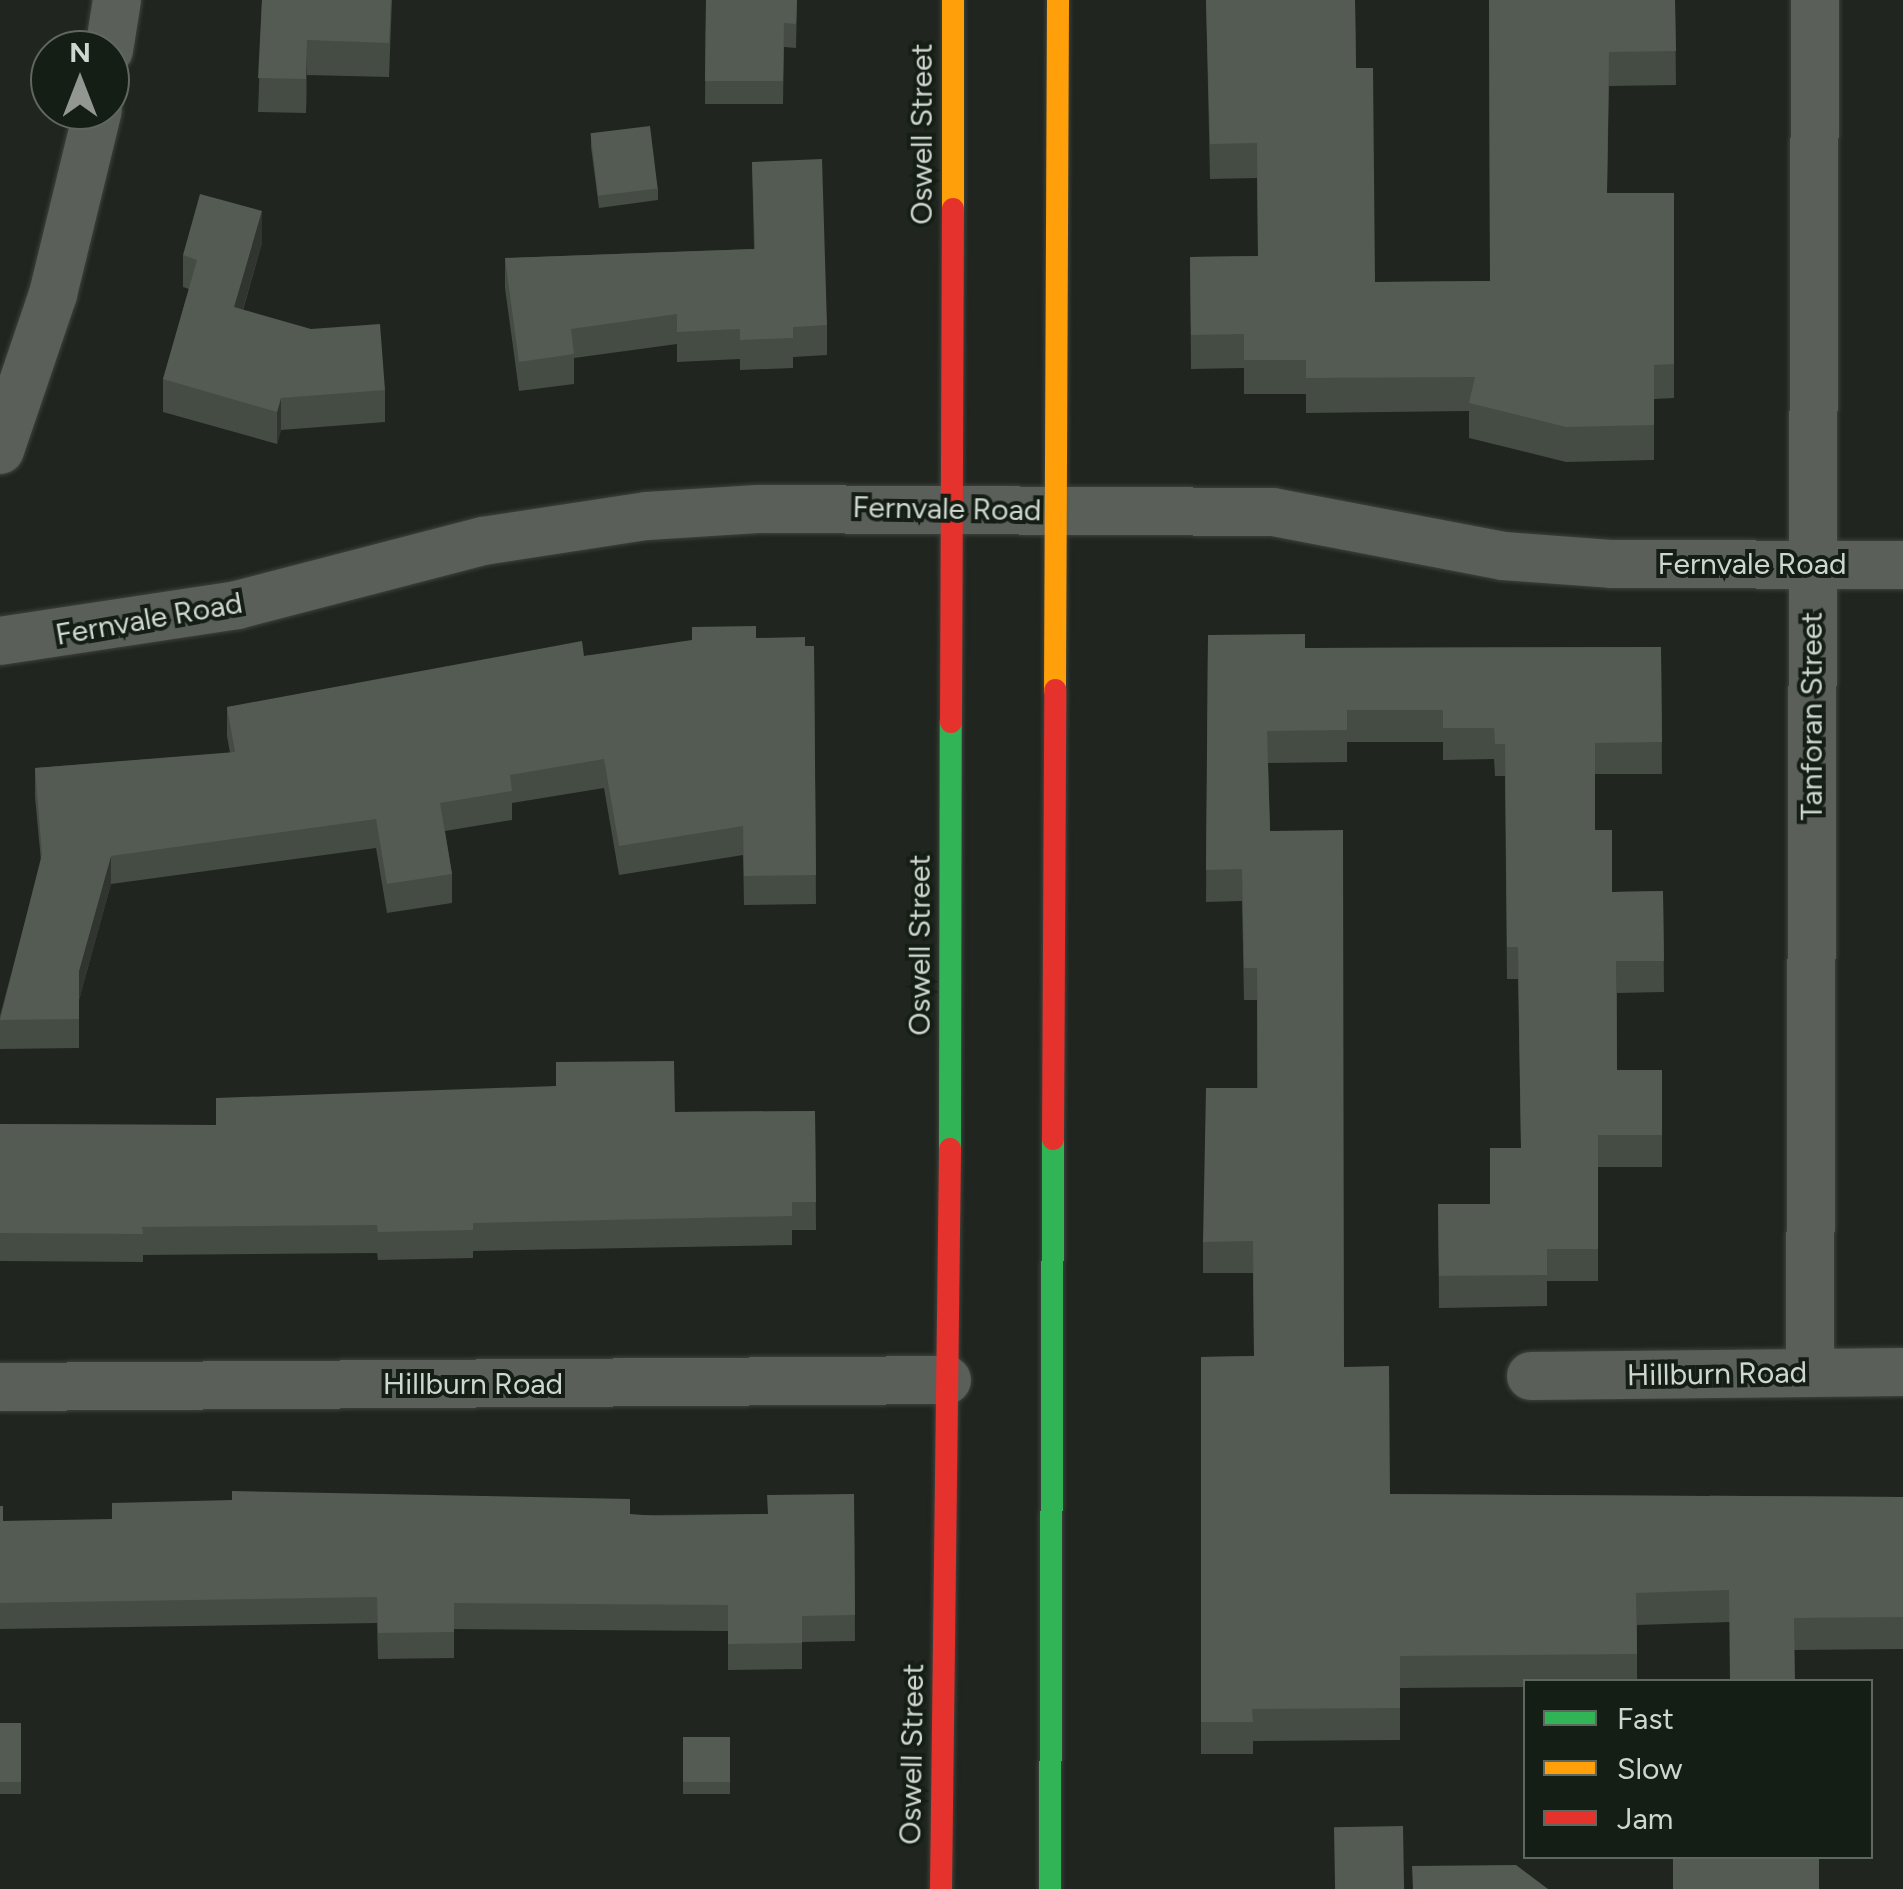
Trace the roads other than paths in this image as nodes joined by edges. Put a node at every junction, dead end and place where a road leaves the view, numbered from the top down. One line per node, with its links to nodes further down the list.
1 (118, 0): 5 (street)
2 (953, 0): 8 (main road, Oswell Street)
3 (1058, 0): 9 (main road)
4 (1815, 0): 10 (street, Tanforan Street)
5 (112, 30)
6 (93, 130): 7 (street)
7 (0, 450)
8 (950, 506): 9 (street, Fernvale Road); 12 (street, Fernvale Road); 16 (main road, Oswell Street)
9 (1056, 510): 10 (street, Fernvale Road); 19 (main road)
10 (1813, 565): 11 (street, Fernvale Road); 14 (street, Tanforan Street)
11 (1903, 565)
12 (0, 641)
13 (1903, 1372): 14 (street, Hillburn Road)
14 (1810, 1373): 15 (street, Hillburn Road)
15 (1532, 1376)
16 (947, 1380): 17 (street, Hillburn Road); 18 (main road, Oswell Street)
17 (0, 1388)
18 (940, 1889)
19 (1050, 1889)

